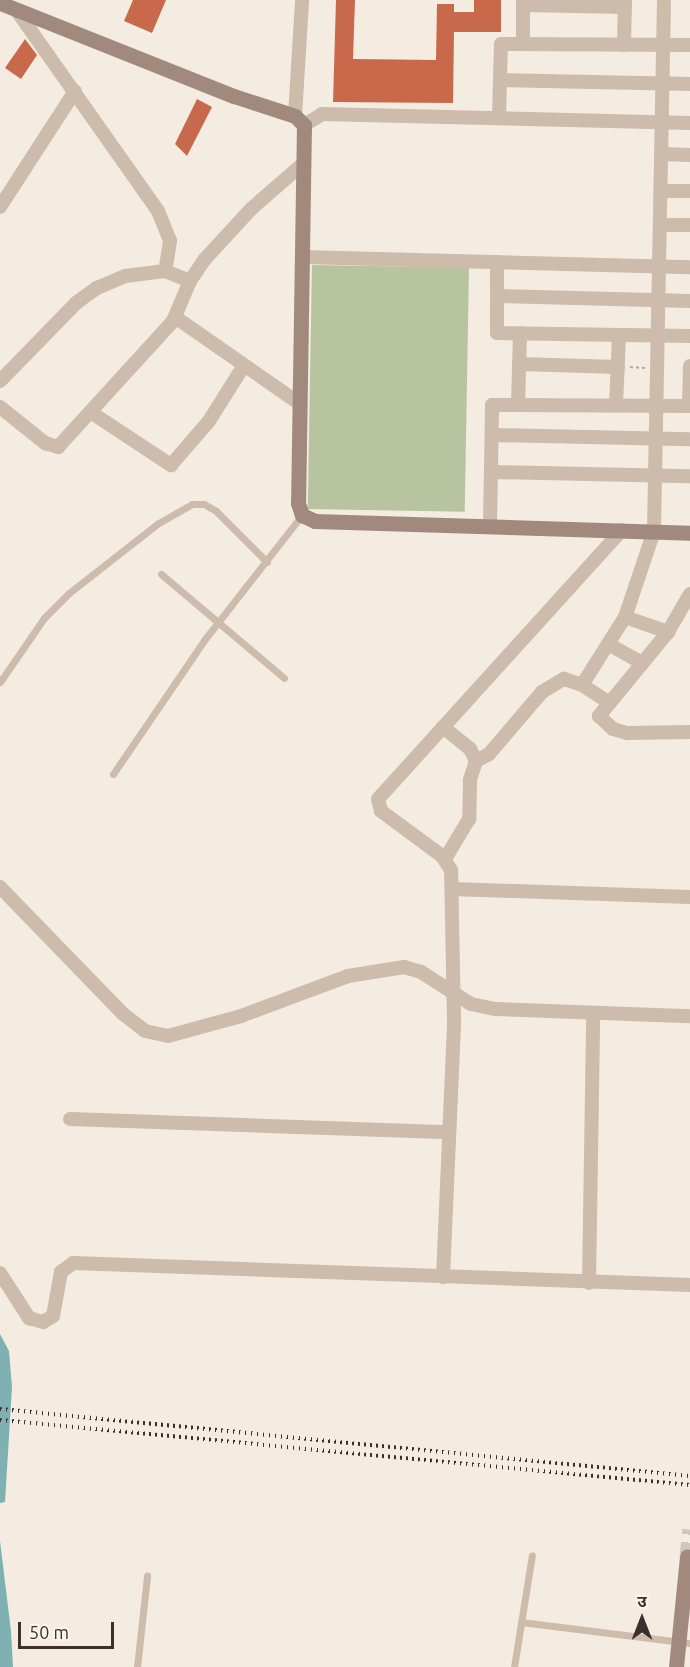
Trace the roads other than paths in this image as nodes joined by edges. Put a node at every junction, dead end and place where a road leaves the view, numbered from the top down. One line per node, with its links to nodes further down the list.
1 (302, 0): 16 (street)
2 (664, 0): 9 (street)
3 (523, 2): 5 (street); 7 (street)
4 (0, 3): 6 (street)
5 (625, 3): 8 (street)
6 (17, 11): 14 (street); 16 (street)
7 (523, 44): 8 (street); 11 (street)
8 (624, 45): 9 (street)
9 (663, 45): 10 (street); 12 (street)
10 (690, 45)
11 (500, 80): 12 (street); 15 (street)
12 (662, 83): 13 (street); 17 (street)
13 (690, 84)
14 (75, 91): 24 (street); 31 (street)
15 (499, 118): 16 (street); 17 (street)
16 (300, 120): 21 (street)
17 (662, 122): 18 (street); 19 (street)
18 (690, 123)
19 (661, 154): 20 (street); 22 (street)
20 (690, 155)
21 (304, 162): 27 (street); 32 (street)
22 (661, 191): 23 (street); 25 (street)
23 (690, 191)
24 (0, 207)
25 (660, 225): 26 (street); 29 (street)
26 (690, 225)
27 (302, 257): 28 (street); 46 (street)
28 (497, 262): 29 (street); 33 (street)
29 (659, 266): 30 (street); 34 (street)
30 (690, 267)
31 (165, 271): 32 (street); 45 (street)
32 (190, 281): 36 (street)
33 (497, 296): 34 (street); 37 (street)
34 (658, 300): 35 (street); 39 (street)
35 (690, 301)
36 (175, 317): 43 (street); 52 (street)
37 (520, 333): 38 (street); 41 (street)
38 (619, 335): 39 (street); 44 (street)
39 (658, 335): 40 (street); 49 (street)
40 (690, 336)
41 (519, 364): 44 (street); 47 (street)
42 (690, 366): 50 (street)
43 (243, 367): 46 (street); 52 (street)
44 (618, 367): 48 (street)
45 (0, 381)
46 (300, 404): 59 (street)
47 (518, 405): 48 (street); 53 (street)
48 (616, 405): 49 (street)
49 (657, 405): 50 (street); 54 (street)
50 (690, 406)
51 (0, 407): 52 (street)
52 (92, 413)
53 (492, 435): 54 (street); 56 (street)
54 (656, 438): 55 (street); 57 (street)
55 (690, 439)
56 (491, 471): 57 (street); 60 (street)
57 (655, 475): 58 (street); 62 (street)
58 (690, 476)
59 (302, 515): 60 (street); 64 (lane)
60 (490, 525): 61 (street)
61 (622, 530): 62 (street); 76 (street)
62 (654, 531): 63 (street); 67 (street)
63 (690, 533)
64 (267, 562): 68 (lane); 73 (lane)
65 (161, 574): 68 (lane)
66 (690, 594): 69 (street)
67 (626, 617): 69 (street); 70 (street)
68 (219, 621): 72 (lane); 79 (lane)
69 (668, 632): 71 (street)
70 (608, 644): 71 (street); 74 (street)
71 (642, 663): 75 (street)
72 (284, 678)
73 (0, 682)
74 (582, 685): 75 (street); 78 (street)
75 (608, 702): 77 (street)
76 (443, 727): 78 (street); 80 (street)
77 (690, 732)
78 (476, 761): 80 (street)
79 (113, 774)
80 (445, 859): 82 (street)
81 (0, 887): 84 (street)
82 (452, 889): 83 (street); 84 (street)
83 (690, 897)
84 (452, 991): 85 (street); 88 (street)
85 (593, 1014): 86 (street); 91 (street)
86 (690, 1016)
87 (70, 1119): 88 (street)
88 (448, 1132): 90 (street)
89 (0, 1273): 90 (street)
90 (444, 1277): 91 (street)
91 (589, 1283): 92 (street)
92 (690, 1285)
93 (532, 1555): 96 (lane)
94 (687, 1557): 97 (street)
95 (147, 1576): 98 (lane)
96 (520, 1622): 97 (lane); 99 (lane)
97 (685, 1642): 100 (street)
98 (137, 1667)
99 (514, 1667)
100 (676, 1667)

